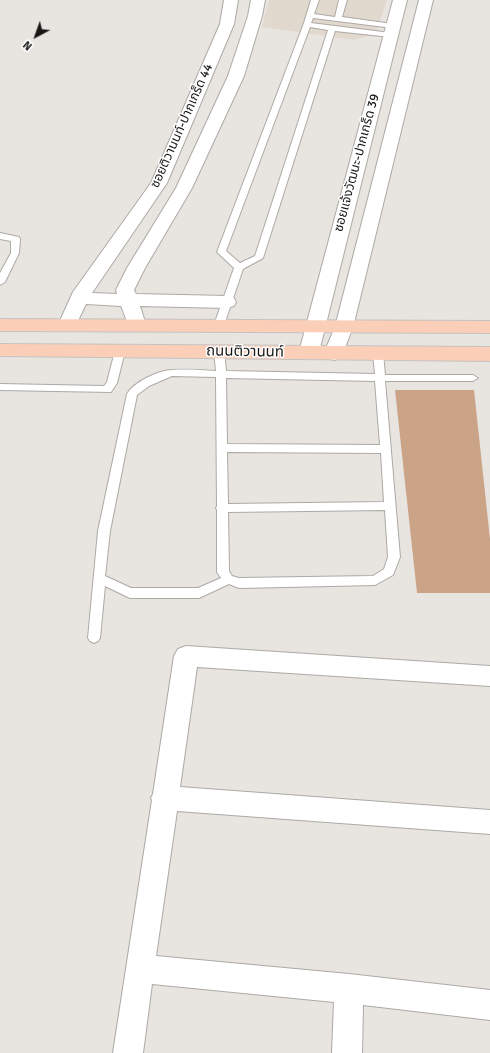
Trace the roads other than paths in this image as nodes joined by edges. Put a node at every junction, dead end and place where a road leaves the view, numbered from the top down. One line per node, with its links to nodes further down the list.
1 (231, 0): 14 (street, ซอยติวานนท์-ปากเกร็ด 44)
2 (258, 0): 15 (street, ซอยติวานนท์-ปากเกร็ด 44)
3 (314, 0): 8 (lane)
4 (343, 0): 7 (lane)
5 (400, 0): 10 (street, ซอยแจ้งวัฒนะ-ปากเกร็ด 39)
6 (426, 0): 22 (street, ซอยแจ้งวัฒนะ-ปากเกร็ด 39)
7 (338, 19): 8 (lane); 10 (lane)
8 (309, 20): 9 (lane); 12 (lane)
9 (332, 28): 10 (lane); 12 (lane)
10 (392, 30): 21 (street, ซอยแจ้งวัฒนะ-ปากเกร็ด 39)
11 (0, 236): 13 (lane)
12 (239, 267): 16 (lane)
13 (0, 282)
14 (79, 298): 15 (street); 18 (street, ซอยติวานนท์-ปากเกร็ด 44)
15 (129, 300): 16 (street); 19 (street, ซอยติวานนท์-ปากเกร็ด 44)
16 (227, 302): 20 (lane)
17 (0, 324): 18 (main road, ถนนติวานนท์)
18 (67, 325): 19 (main road, ถนนติวานนท์)
19 (137, 325): 20 (main road, ถนนติวานนท์)
20 (219, 325): 21 (main road, ถนนติวานนท์)
21 (314, 326): 22 (main road, ถนนติวานนท์); 27 (street, ซอยแจ้งวัฒนะ-ปากเกร็ด 39)
22 (344, 327): 23 (main road, ถนนติวานนท์); 28 (street, ซอยแจ้งวัฒนะ-ปากเกร็ด 39)
23 (490, 327)
24 (0, 350): 25 (main road, ถนนติวานนท์)
25 (120, 351): 26 (main road, ถนนติวานนท์); 34 (lane)
26 (219, 351): 27 (main road, ถนนติวานนท์); 31 (lane)
27 (309, 352): 28 (main road, ถนนติวานนท์)
28 (334, 353): 29 (main road, ถนนติวานนท์)
29 (378, 353): 30 (main road, ถนนติวานนท์); 32 (lane)
30 (490, 354)
31 (221, 375): 32 (lane); 35 (lane); 39 (lane)
32 (380, 378): 33 (lane); 36 (lane)
33 (473, 378)
34 (0, 387)
35 (221, 448): 36 (lane); 38 (lane)
36 (386, 449): 37 (lane)
37 (390, 506): 38 (lane); 40 (lane)
38 (221, 508): 40 (lane)
39 (100, 579): 40 (lane); 41 (lane)
40 (228, 579)
41 (94, 638)
42 (490, 676): 43 (street)
43 (164, 798): 44 (street); 45 (street)
44 (490, 822)
45 (141, 969): 46 (street); 48 (street)
46 (349, 989): 47 (street); 49 (street)
47 (490, 1005)
48 (128, 1053)
49 (347, 1053)

